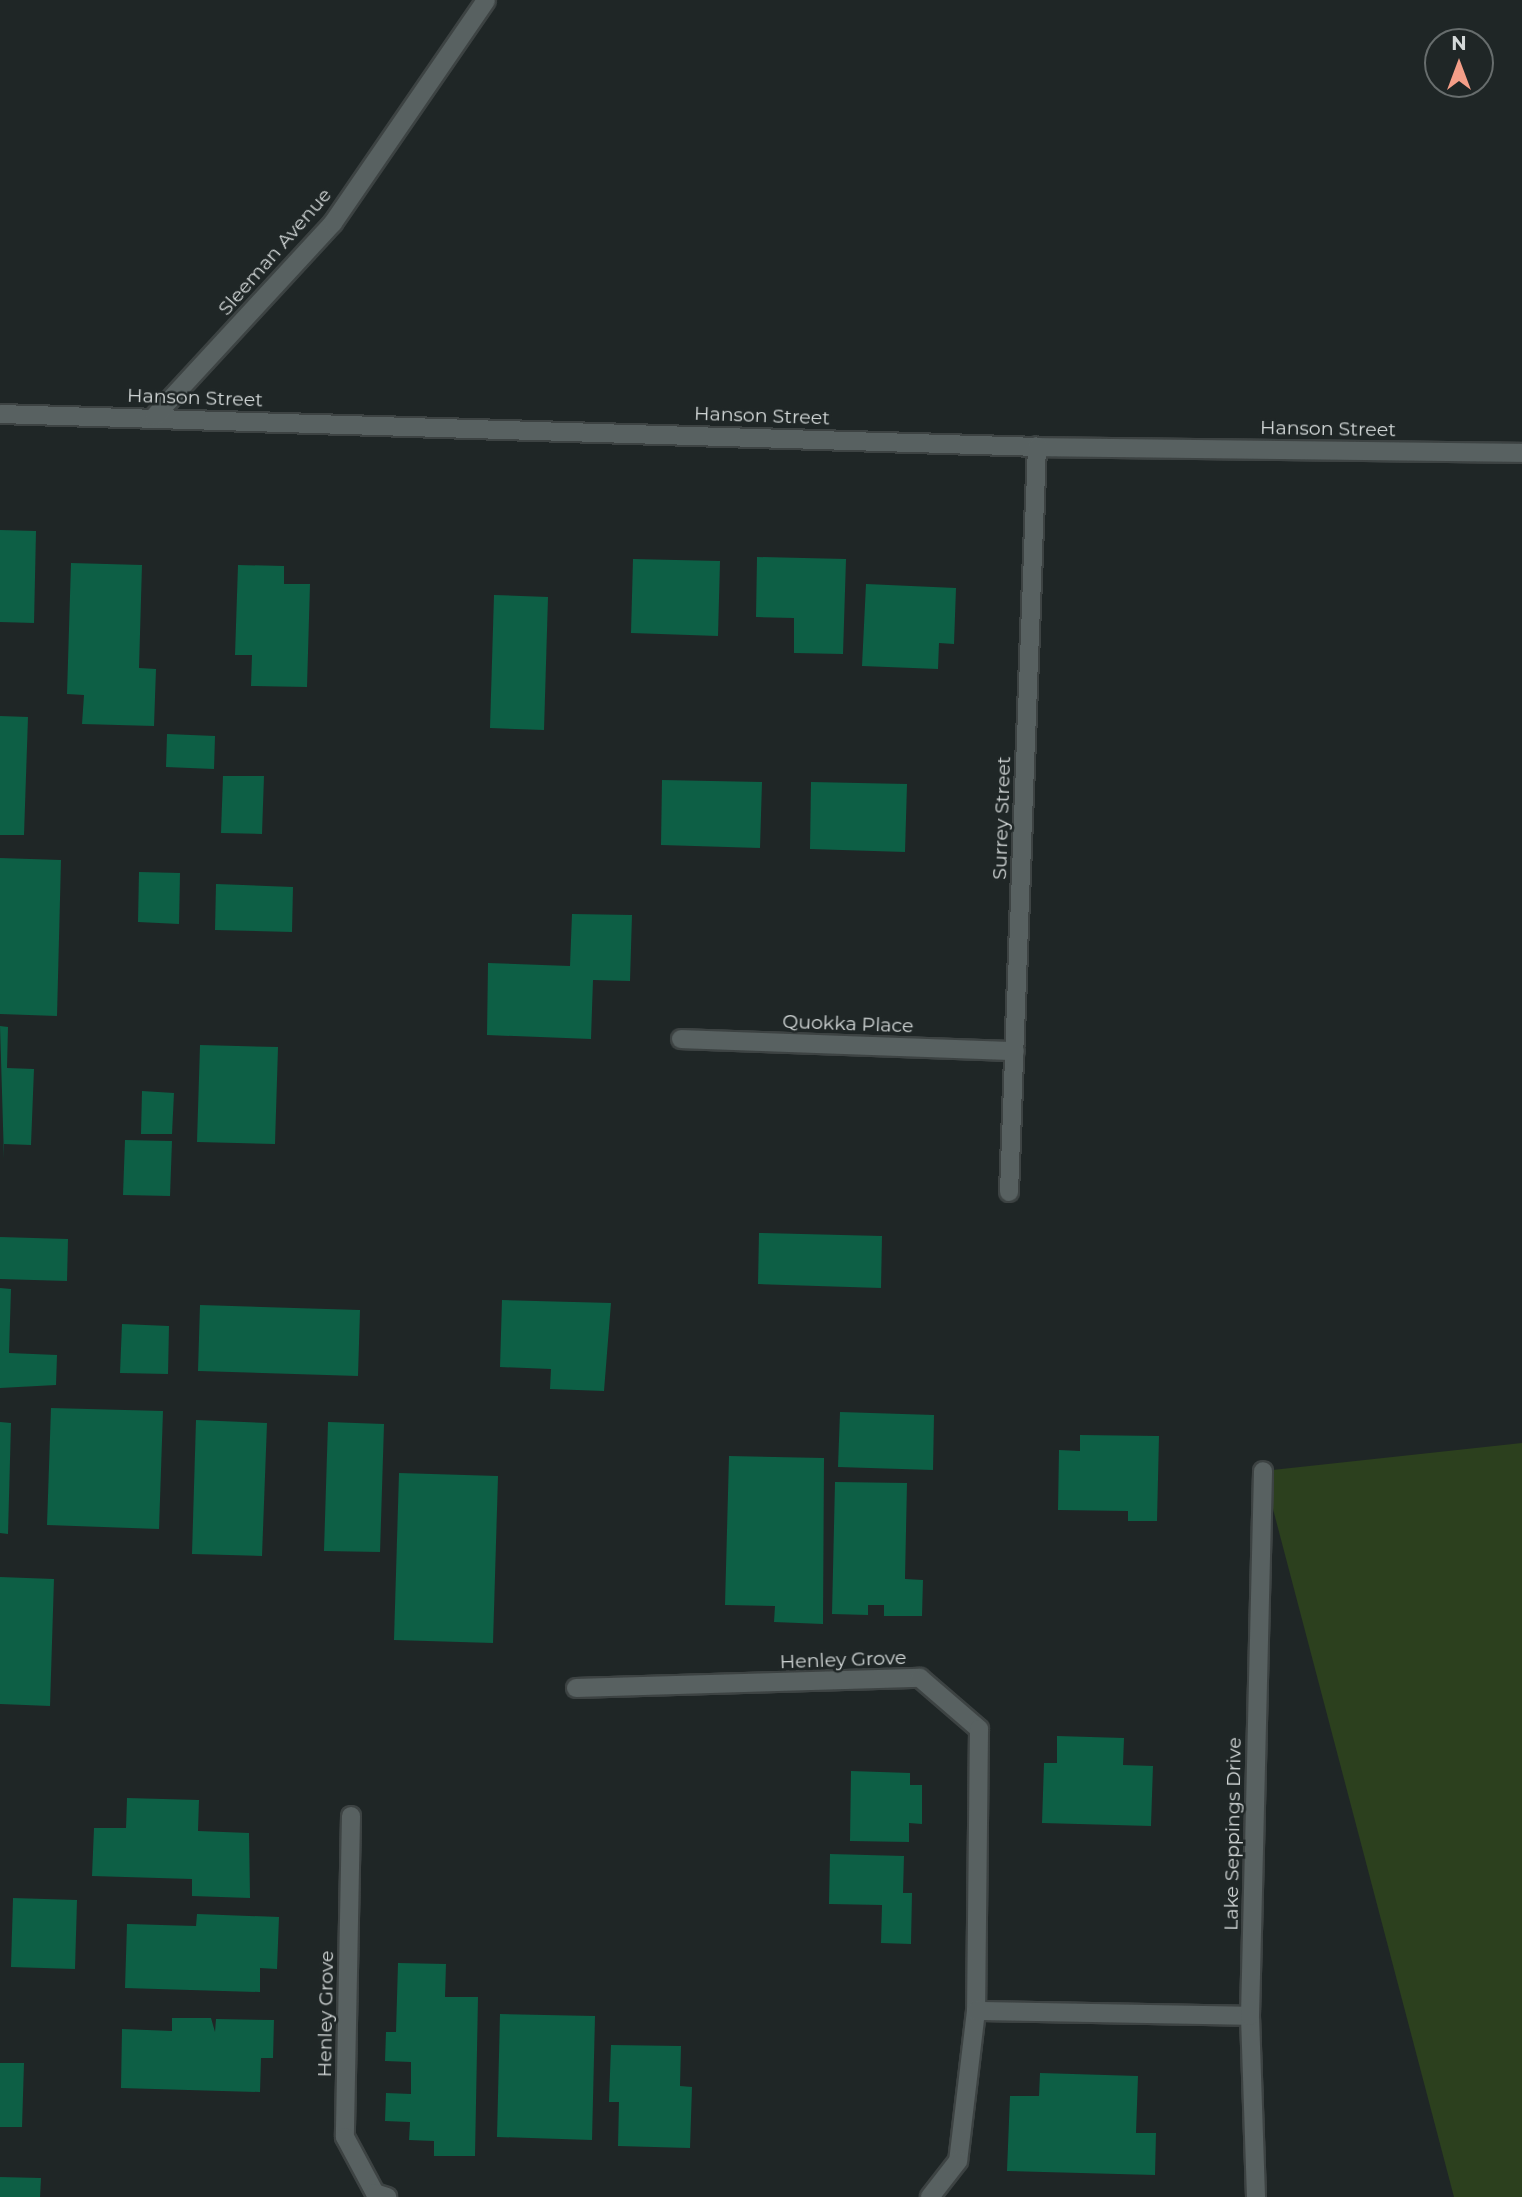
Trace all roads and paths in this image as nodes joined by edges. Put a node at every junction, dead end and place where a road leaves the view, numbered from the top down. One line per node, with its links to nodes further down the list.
1 (486, 0): 3 (street, Sleeman Avenue)
2 (0, 414): 3 (street, Hanson Street)
3 (154, 417): 4 (street, Hanson Street)
4 (1037, 447): 5 (street, Hanson Street); 7 (street, Surrey Street)
5 (1522, 453)
6 (681, 1039): 7 (street, Quokka Place)
7 (1015, 1051): 8 (street, Surrey Street)
8 (1009, 1192)
9 (1263, 1471): 13 (street, Lake Seppings Drive)
10 (576, 1688): 12 (street, Henley Grove)
11 (351, 1816): 14 (street, Henley Grove)
12 (976, 2011): 13 (street); 15 (street, Henley Grove)
13 (1250, 2016): 16 (street, Lake Seppings Drive)
14 (387, 2197)
15 (930, 2197)
16 (1256, 2197)

